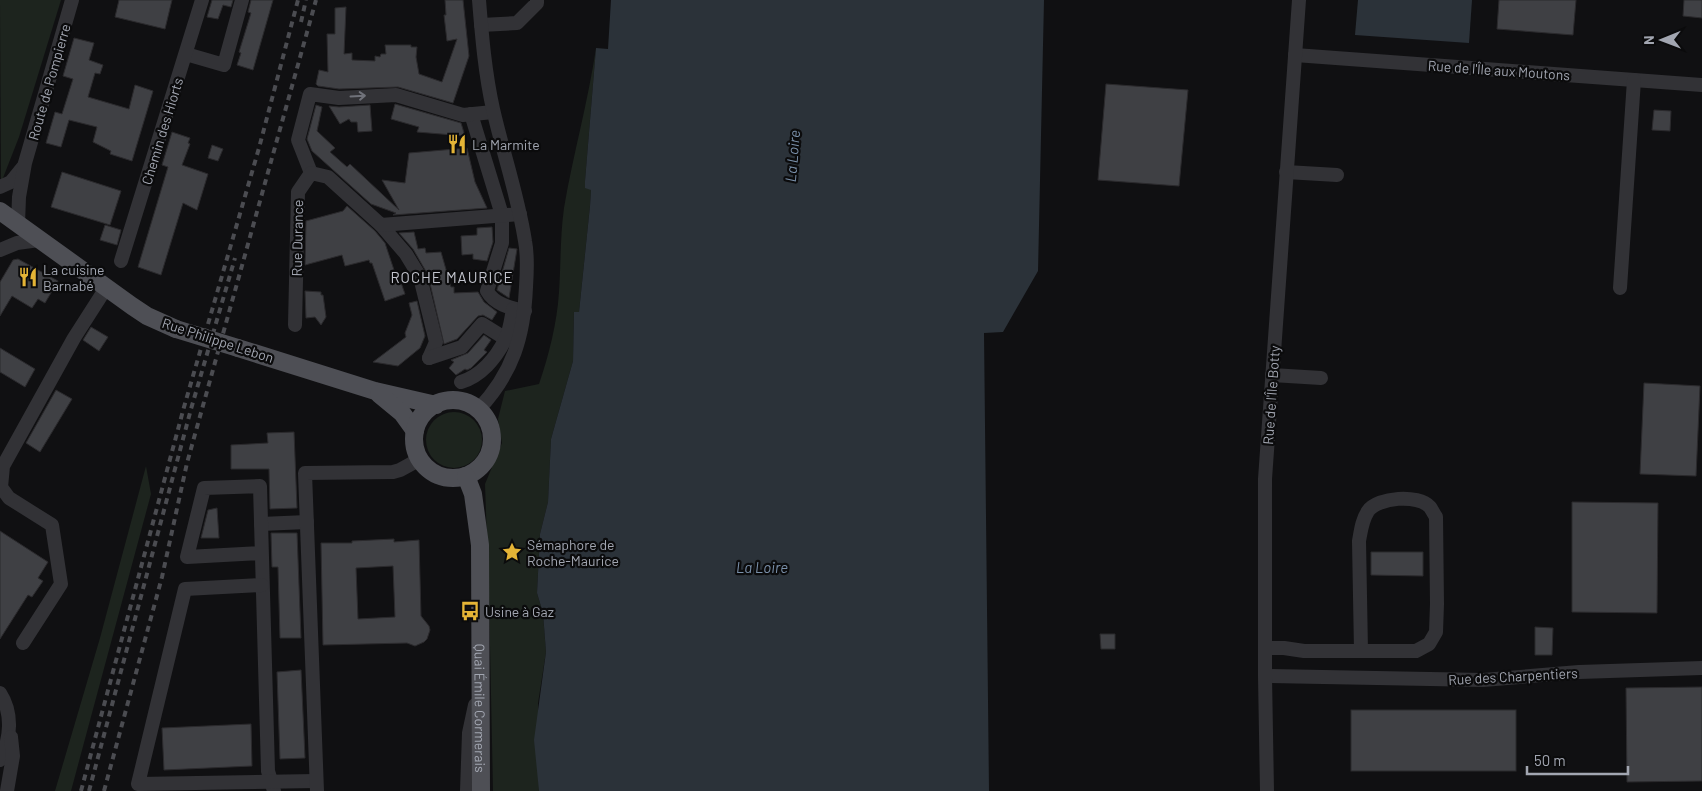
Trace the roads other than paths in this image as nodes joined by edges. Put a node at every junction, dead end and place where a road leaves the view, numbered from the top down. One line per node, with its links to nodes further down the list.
1 (72, 0): 14 (street, Route de Pompierre)
2 (202, 0): 8 (street, Chemin des Hiorts)
3 (242, 0): 8 (street)
4 (479, 0): 7 (street)
5 (537, 0): 7 (street)
6 (1299, 0): 9 (street, Rue de l'Île Botty)
7 (482, 25): 12 (street)
8 (186, 54): 26 (street, Chemin des Hiorts)
9 (1295, 55): 10 (street, Rue de l'Île aux Moutons); 15 (street, Rue de l'Île Botty)
10 (1634, 80): 11 (street, Rue de l'Île aux Moutons); 28 (street)
11 (1702, 85)
12 (493, 112): 13 (street); 20 (street)
13 (471, 114): 16 (street, one-way to 13); 21 (street)
14 (25, 163): 18 (street, Route de Pompierre); 22 (street, Route de Pompierre)
15 (1286, 172): 17 (street); 32 (street, Rue de l'Île Botty)
16 (310, 173): 23 (street); 30 (street, Rue Durance)
17 (1337, 175)
18 (0, 187)
19 (0, 211): 22 (main road, Rue Philippe Lebon)
20 (520, 214): 21 (street); 29 (street)
21 (502, 215): 23 (street); 29 (street)
22 (18, 224): 24 (main road, Rue Philippe Lebon)
23 (381, 224): 31 (street)
24 (39, 240): 25 (street); 27 (main road, Rue Philippe Lebon)
25 (0, 250)
26 (121, 261)
27 (106, 288): 35 (main road, Rue Philippe Lebon, bridge); 45 (street)
28 (1620, 288)
29 (519, 310): 31 (street); 37 (street)
30 (295, 325)
31 (506, 338): 34 (street)
32 (1272, 374): 33 (street); 46 (street, Rue de l'Île Botty)
33 (1321, 378)
34 (461, 382)
35 (375, 391): 36 (main road, Rue Philippe Lebon); 38 (main road, Rue Philippe Lebon)
36 (436, 405): 37 (main road); 38 (main road)
37 (478, 410): 40 (main road)
38 (415, 431): 39 (main road)
39 (420, 459): 40 (main road); 41 (street)
40 (466, 476): 50 (main road, Quai Émile Cormerais)
41 (307, 522): 42 (street); 55 (street)
42 (261, 524): 43 (street); 43 (street)
43 (261, 553): 44 (street)
44 (262, 585): 54 (street); 56 (street)
45 (23, 643)
46 (1264, 648): 47 (street); 49 (street, Rue de l'Île Botty)
47 (1361, 651): 47 (street)
48 (1702, 668): 49 (street, Rue des Charpentiers)
49 (1264, 676): 60 (street, Rue de l'Île Botty)
50 (480, 684): 58 (street); 59 (main road, Quai Émile Cormerais)
51 (0, 693): 52 (street)
52 (10, 724): 53 (street); 57 (street)
53 (0, 760)
54 (272, 786): 55 (street); 56 (street)
55 (317, 786)
56 (193, 787)
57 (7, 791)
58 (467, 791)
59 (481, 791)
60 (1267, 791)

